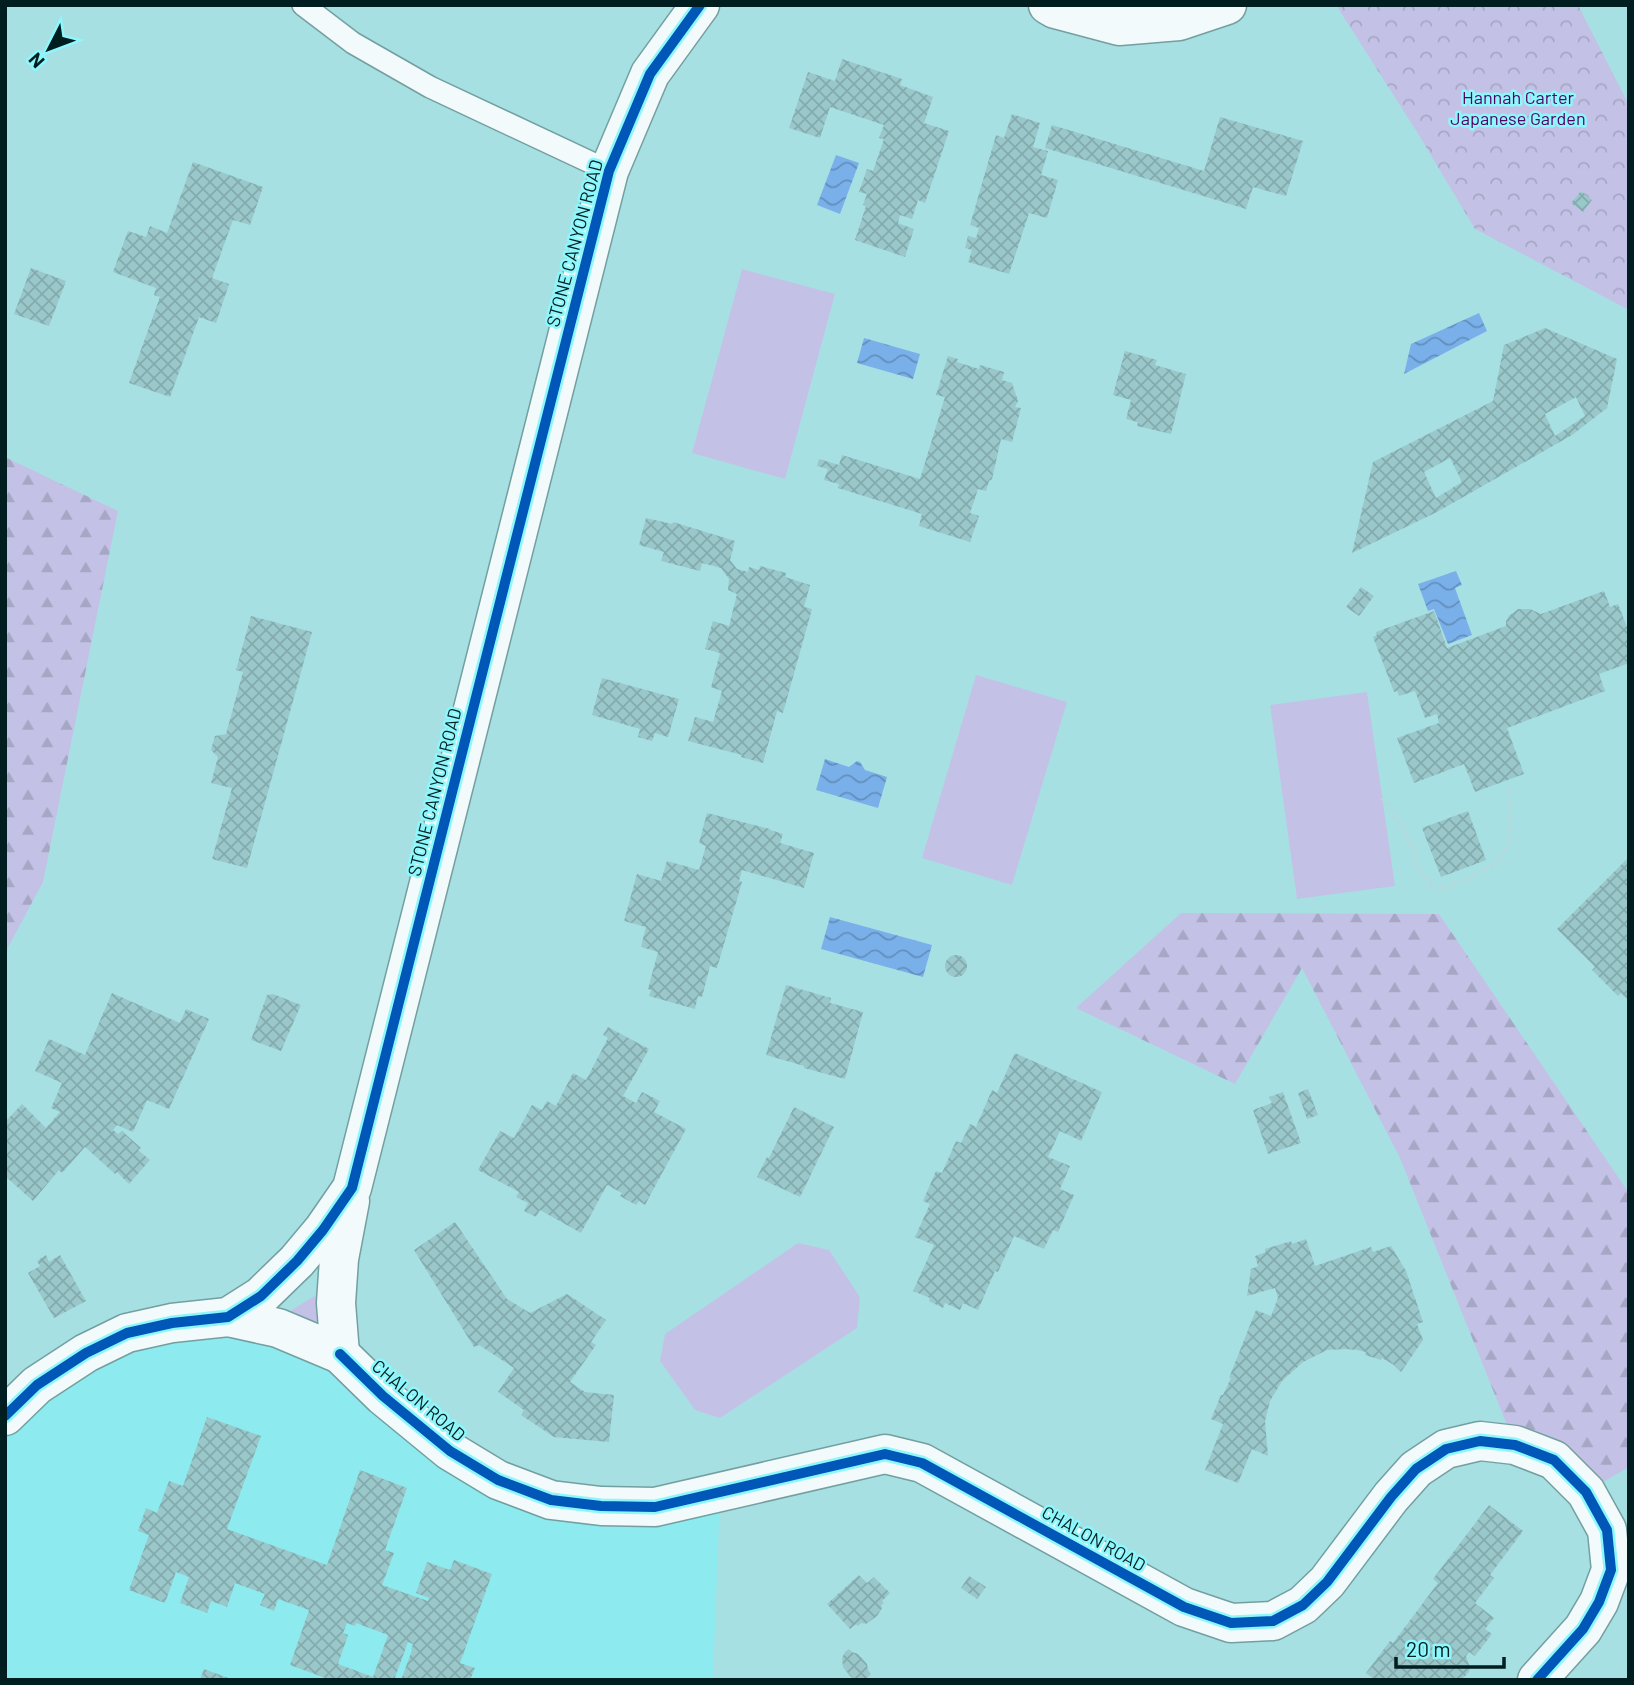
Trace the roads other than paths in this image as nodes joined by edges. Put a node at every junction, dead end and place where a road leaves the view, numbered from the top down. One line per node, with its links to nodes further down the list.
1 (303, 5): 5 (lane)
2 (700, 5): 5 (street, STONE CANYON ROAD)
3 (1048, 5): 4 (street)
4 (1227, 5)
5 (609, 171): 6 (street, STONE CANYON ROAD)
6 (352, 1188): 7 (street, STONE CANYON ROAD); 8 (street)
7 (228, 1317): 8 (street, CHALON ROAD); 9 (street, STONE CANYON ROAD)
8 (340, 1354): 10 (street, CHALON ROAD)
9 (5, 1416)
10 (1537, 1680)

